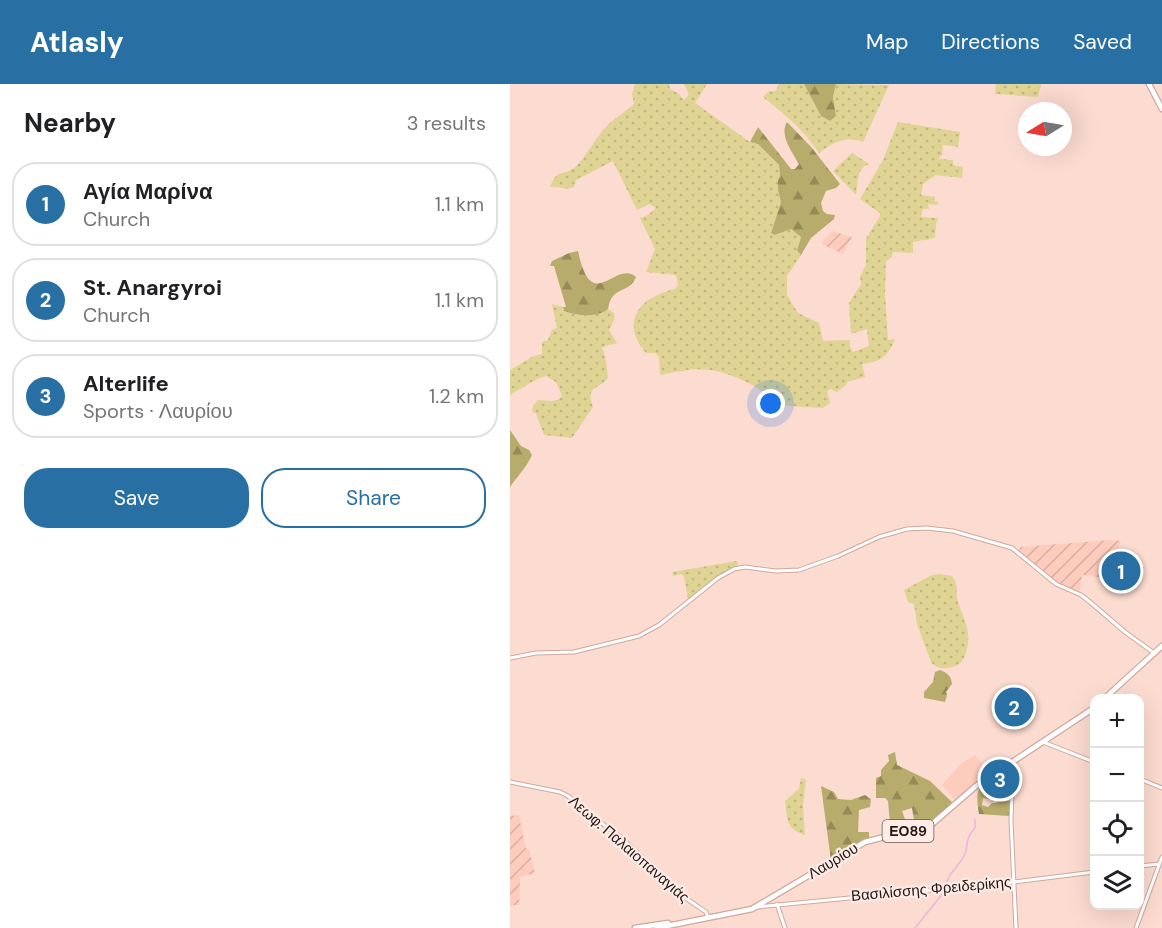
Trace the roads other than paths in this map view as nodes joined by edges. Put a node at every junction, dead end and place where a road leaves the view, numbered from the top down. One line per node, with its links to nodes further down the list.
1 (1149, 84): 2 (main road)
2 (1162, 109)
3 (1162, 646): 4 (main road)
4 (1154, 652): 5 (street); 6 (main road)
5 (510, 658)
6 (1110, 694)
7 (1090, 713): 8 (main road, Λαυρίου / ΕΟ89)
8 (1043, 742): 9 (street); 10 (main road, Λαυρίου / ΕΟ89)
9 (1090, 760)
10 (1013, 761): 18 (street); 19 (main road, Λαυρίου / ΕΟ89)
11 (1144, 781): 13 (street)
12 (510, 782): 22 (street, Λεωφ. Παλαιοπαναγιάς)
13 (1162, 788)
14 (1162, 856): 15 (street)
15 (1160, 864): 16 (street); 28 (street)
16 (1144, 866)
17 (1090, 873): 18 (street, Βασιλίσσης Φρειδερίκης)
18 (1014, 882): 20 (street, Βασιλίσσης Φρειδερίκης); 27 (street)
19 (769, 900): 20 (street); 21 (main road, Λαυρίου / ΕΟ89)
20 (776, 905): 21 (street, Βασιλίσσης Φρειδερίκης); 26 (street)
21 (757, 907): 22 (main road, Λαυρίου / ΕΟ89)
22 (708, 918): 23 (main road, Λαυρίου / ΕΟ89)
23 (685, 922): 24 (main road, Λαυρίου / ΕΟ89); 25 (main road, Λαυρίου / ΕΟ89)
24 (635, 928)
25 (657, 928)
26 (785, 928)
27 (1016, 928)
28 (1136, 928)

